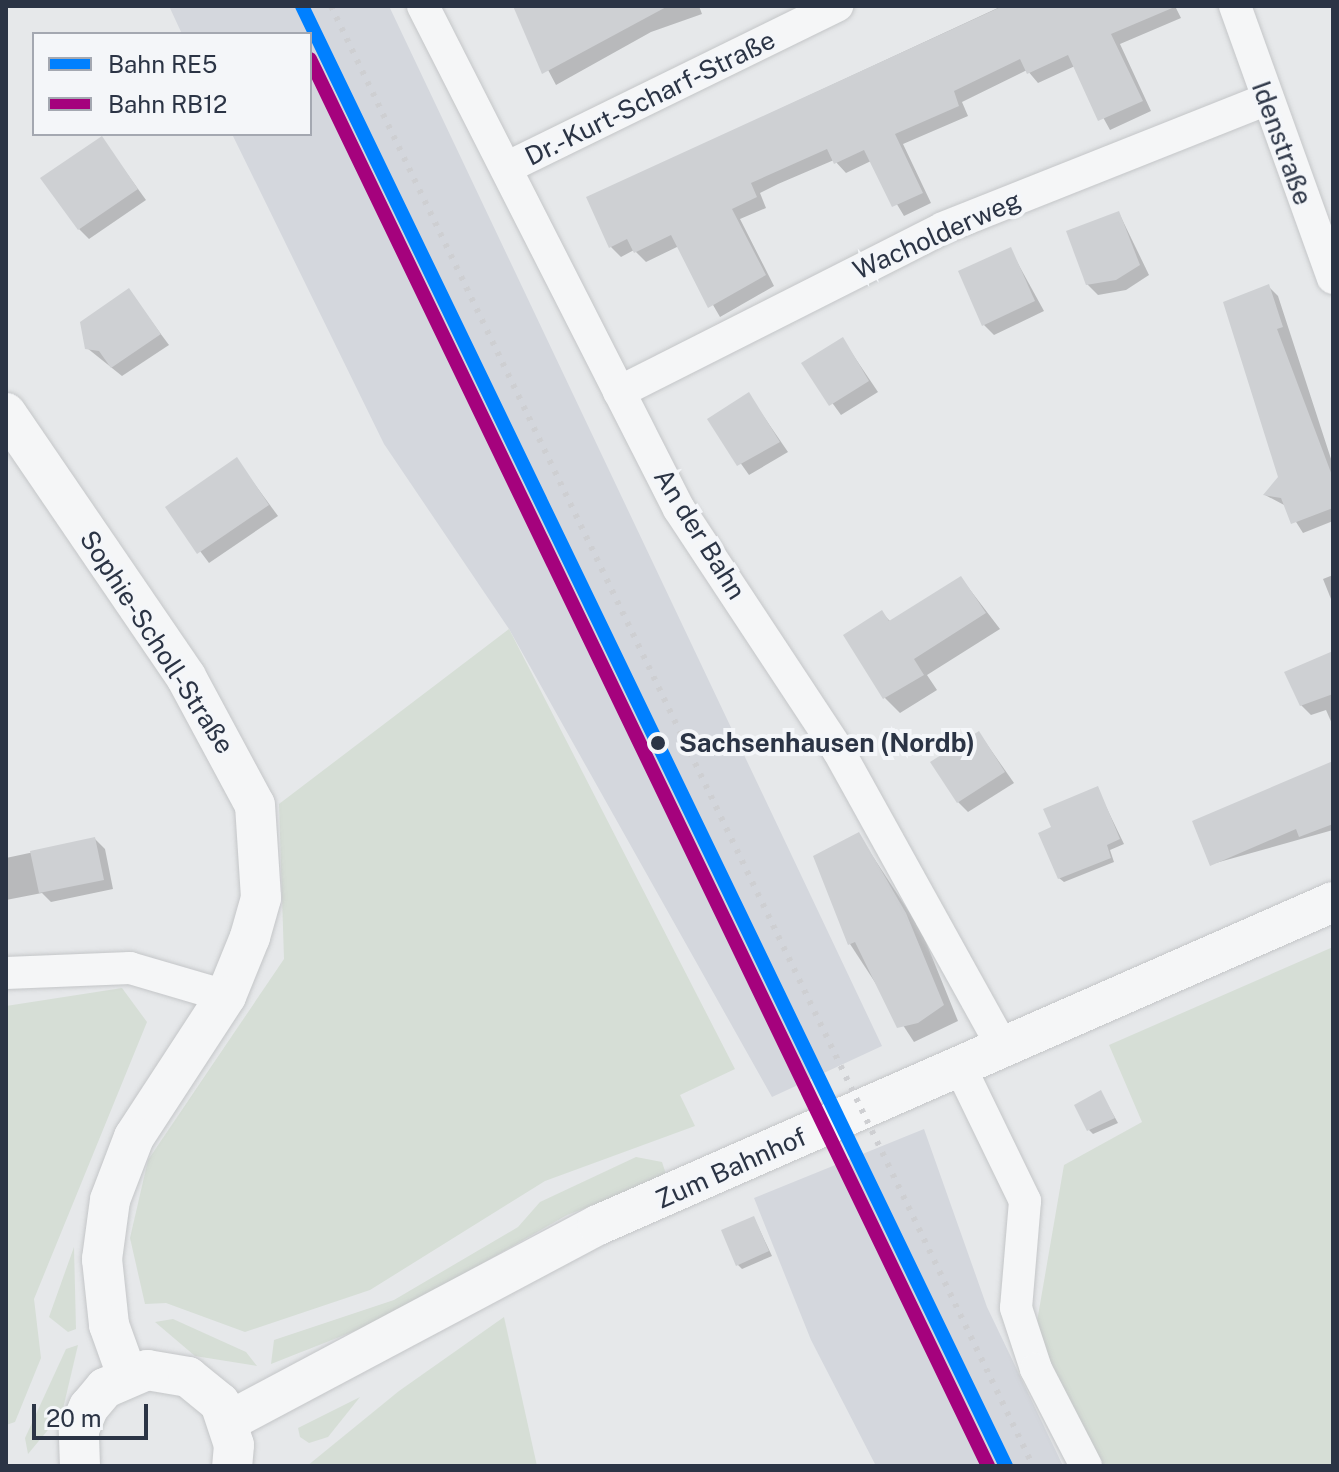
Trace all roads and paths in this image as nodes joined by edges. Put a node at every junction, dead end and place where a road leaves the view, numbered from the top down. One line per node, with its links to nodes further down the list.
1 (423, 6): 5 (street, An der Bahn)
2 (837, 6): 5 (street, Dr.-Kurt-Scharf-Straße)
3 (1235, 6): 4 (street, Idenstraße)
4 (1265, 100): 6 (street, Idenstraße); 7 (street, Wacholderweg)
5 (506, 168): 7 (street, An der Bahn)
6 (1333, 278)
7 (619, 392): 12 (street, An der Bahn)
8 (6, 413): 11 (street, Sophie-Scholl-Straße)
9 (1333, 902): 12 (street, Zum Bahnhof)
10 (6, 973): 11 (street)
11 (226, 996): 14 (street, Sophie-Scholl-Straße)
12 (1003, 1048): 13 (street, Zum Bahnhof)
13 (960, 1067): 15 (street, Zum Bahnhof); 18 (street)
14 (127, 1375): 15 (street); 16 (street)
15 (229, 1421): 17 (street)
16 (80, 1466)
17 (232, 1466)
18 (1086, 1466)

